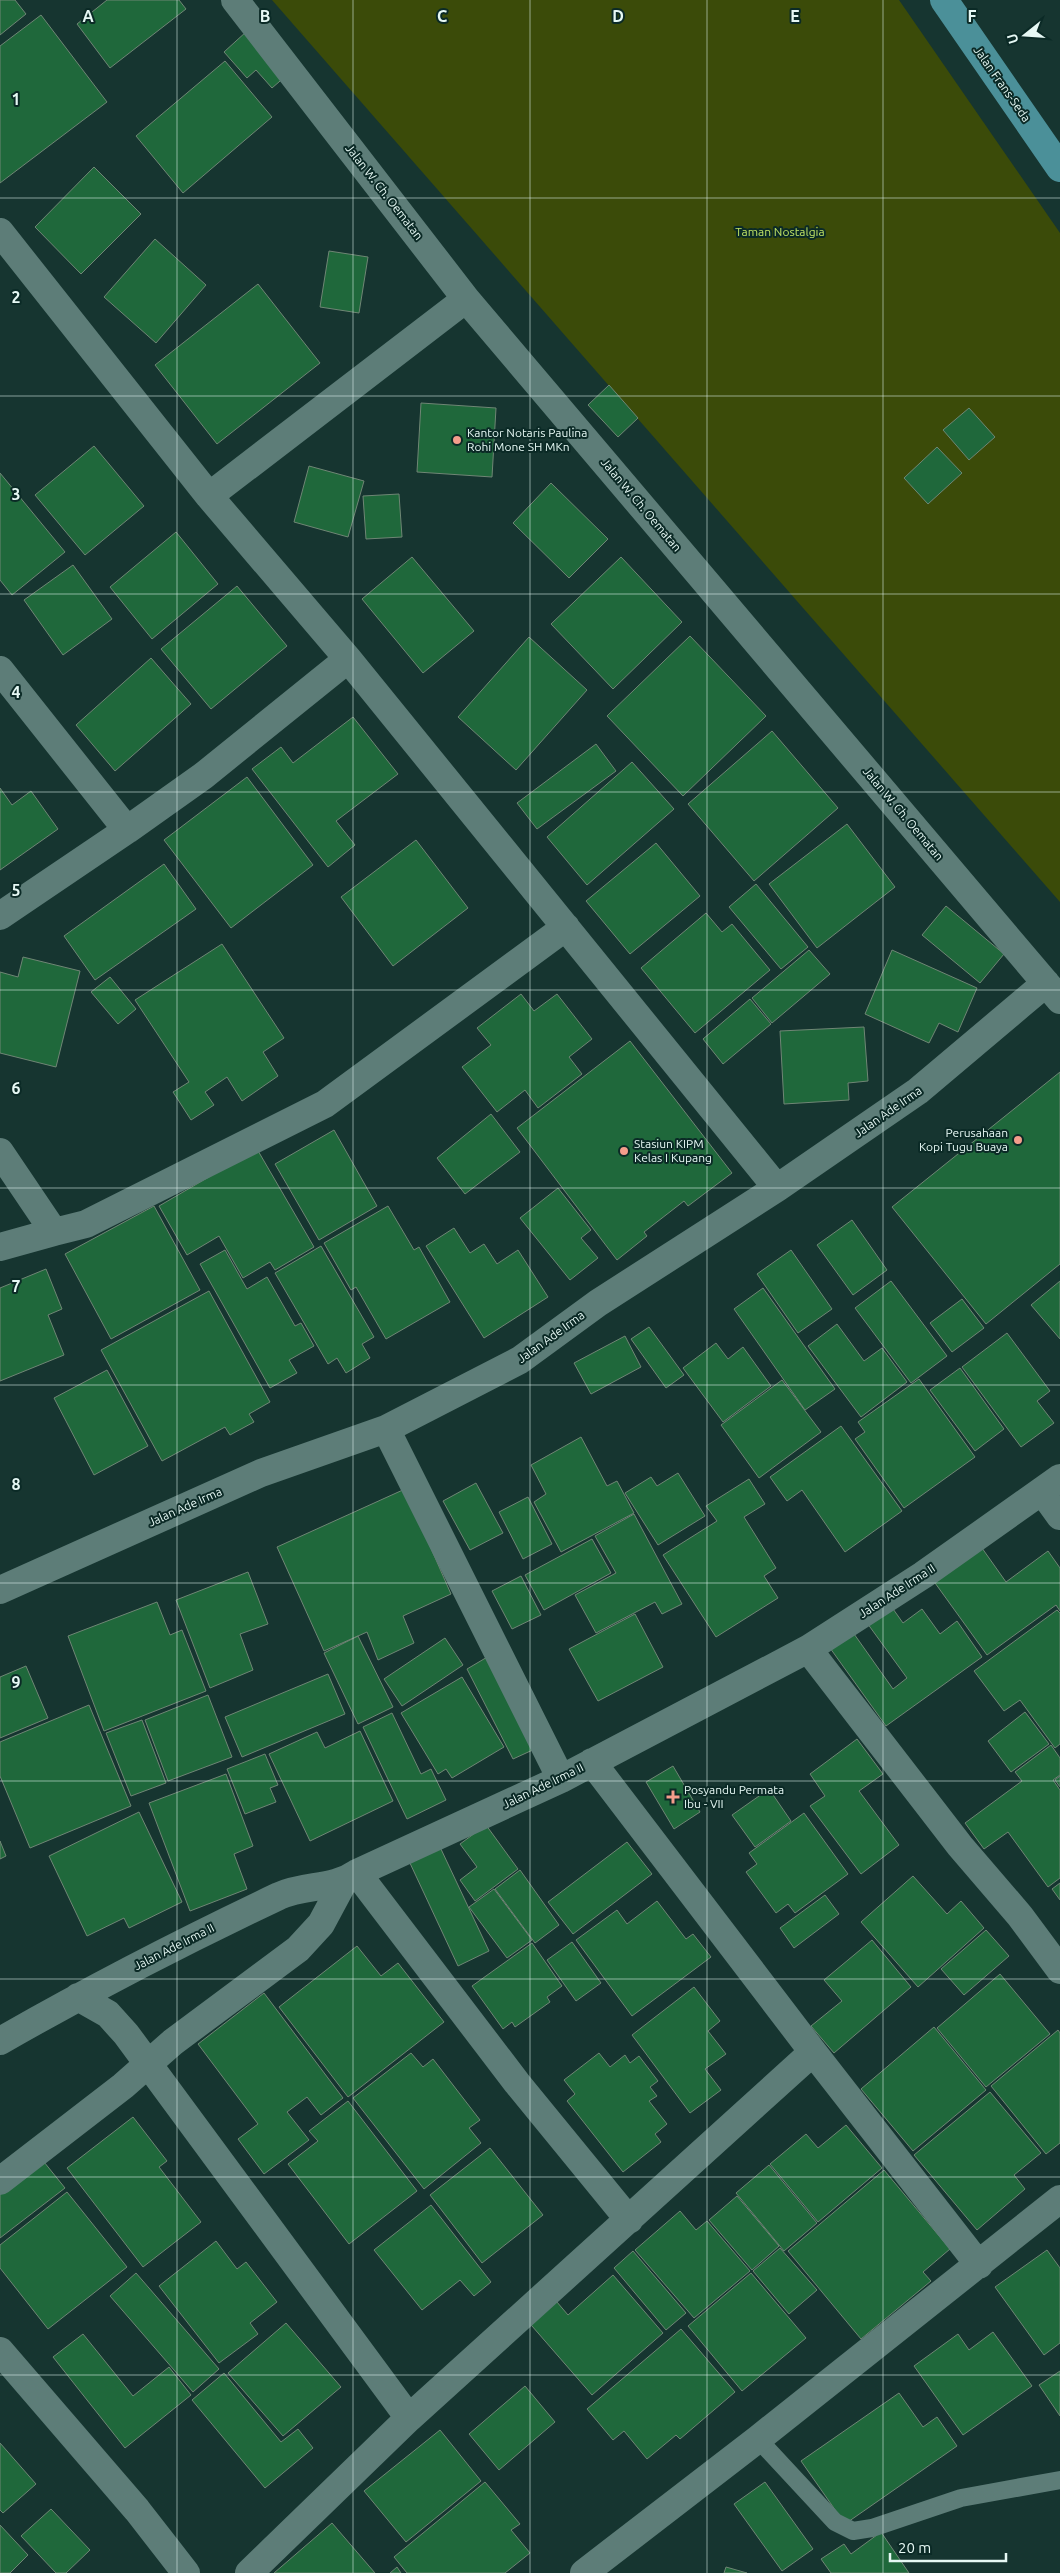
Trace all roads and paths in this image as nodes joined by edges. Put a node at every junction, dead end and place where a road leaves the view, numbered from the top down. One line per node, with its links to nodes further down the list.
1 (235, 0): 5 (street, Jalan W. Ch. Oematan)
2 (944, 0): 3 (main road, Jalan Frans-Seda)
3 (1060, 168)
4 (0, 232): 6 (street)
5 (466, 299): 6 (street); 12 (street, Jalan W. Ch. Oematan)
6 (209, 496): 7 (street)
7 (348, 659): 9 (street); 11 (street)
8 (0, 670): 9 (street)
9 (127, 830): 10 (street)
10 (0, 916)
11 (566, 927): 14 (street); 15 (street)
12 (1053, 992): 14 (street, Jalan Ade Irma)
13 (0, 1152): 15 (street)
14 (778, 1188): 17 (street, Jalan Ade Irma)
15 (54, 1232): 16 (street)
16 (0, 1247)
17 (386, 1428): 20 (street, Jalan Ade Irma); 23 (street)
18 (1051, 1485): 19 (street); 21 (street, Jalan Ade Irma II)
19 (1060, 1516)
20 (0, 1590)
21 (808, 1649): 22 (street, Jalan Ade Irma II); 25 (street)
22 (592, 1762): 23 (street, Jalan Ade Irma II); 28 (street)
23 (561, 1779): 24 (street, Jalan Ade Irma II)
24 (350, 1878): 26 (street, Jalan Ade Irma II); 29 (street); 32 (street)
25 (1060, 1970)
26 (78, 1997): 27 (street, Jalan Ade Irma II); 29 (street)
27 (0, 2041)
28 (813, 2052): 32 (street); 33 (street)
29 (148, 2066): 30 (street); 35 (street)
30 (0, 2181)
31 (1060, 2199): 33 (street)
32 (629, 2220): 35 (street)
33 (979, 2265): 36 (street)
34 (0, 2351): 38 (street)
35 (409, 2418): 39 (street)
36 (758, 2439): 37 (lane); 40 (street)
37 (1060, 2480)
38 (186, 2573)
39 (249, 2573)
40 (584, 2573)

